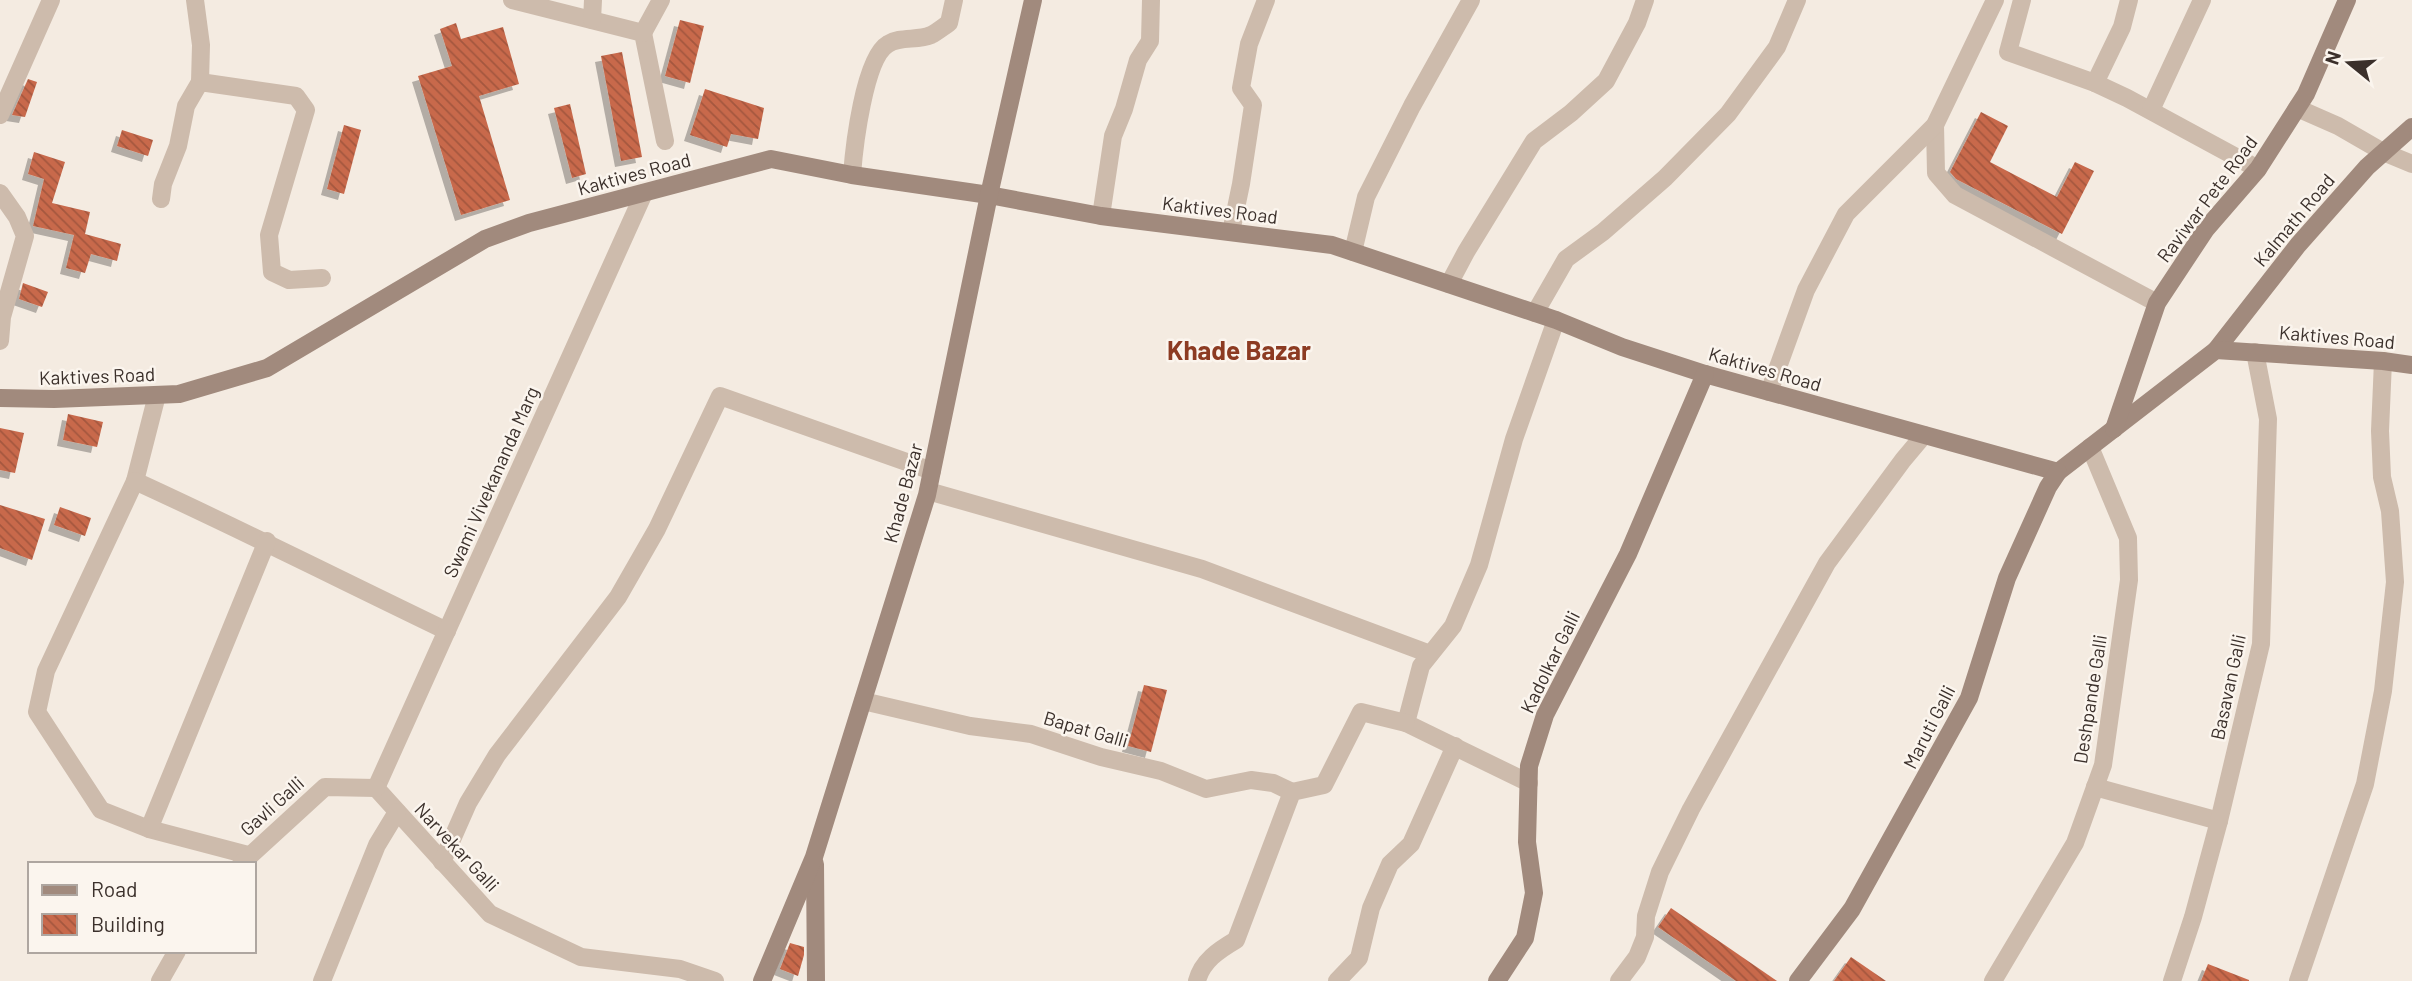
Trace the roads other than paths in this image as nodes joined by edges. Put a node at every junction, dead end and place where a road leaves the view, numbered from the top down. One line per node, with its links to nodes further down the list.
1 (51, 0): 24 (street)
2 (195, 0): 20 (street)
3 (512, 0): 18 (street)
4 (593, 0): 18 (street)
5 (661, 0): 19 (street)
6 (954, 0): 31 (street)
7 (1032, 0): 34 (main road, Khade Bazar)
8 (1151, 0): 36 (street)
9 (1266, 0): 37 (street)
10 (1471, 0): 38 (street)
11 (1645, 0): 40 (street)
12 (1797, 0): 42 (street)
13 (2022, 0): 21 (street)
14 (2129, 0): 21 (street)
15 (2202, 0): 23 (street)
16 (2347, 0): 22 (main road, Raviwar Pete Road)
17 (1996, 1): 25 (street)
18 (592, 20): 19 (street)
19 (643, 33): 27 (street)
20 (200, 82): 35 (street); 39 (street)
21 (2095, 83): 23 (street)
22 (2297, 108): 28 (street); 30 (main road, Raviwar Pete Road)
23 (2151, 110): 30 (street)
24 (0, 115)
25 (1935, 125): 41 (street); 50 (street)
26 (2412, 127): 28 (main road, Kalmath Road)
27 (665, 141)
28 (2383, 152): 29 (street); 45 (main road, Kalmath Road)
29 (2412, 164)
30 (2258, 169): 41 (main road, Raviwar Pete Road)
31 (852, 175): 33 (main road, Kaktives Road); 34 (main road, Kaktives Road)
32 (0, 193): 44 (street)
33 (644, 193): 51 (main road, Kaktives Road); 61 (street, Swami Vivekananda Marg)
34 (989, 195): 36 (main road, Kaktives Road); 56 (main road, Khade Bazar)
35 (161, 199)
36 (1101, 216): 37 (main road, Kaktives Road)
37 (1231, 232): 38 (main road, Kaktives Road)
38 (1353, 252): 40 (main road, Kaktives Road)
39 (322, 278)
40 (1449, 284): 42 (main road, Kaktives Road)
41 (2157, 303): 53 (main road, Raviwar Pete Road)
42 (1535, 313): 43 (main road, Kaktives Road)
43 (1556, 320): 49 (main road, Kaktives Road); 62 (street)
44 (0, 341)
45 (2216, 349): 46 (main road, Kaktives Road); 53 (main road)
46 (2255, 352): 47 (main road, Kaktives Road); 71 (street, Basavan Galli)
47 (2383, 361): 48 (main road, Kaktives Road); 89 (street)
48 (2412, 365)
49 (1705, 374): 50 (main road, Kaktives Road); 66 (main road, Kadolkar Galli)
50 (1769, 392): 54 (main road, Kaktives Road)
51 (157, 395): 52 (main road, Kaktives Road); 58 (street)
52 (0, 398)
53 (2114, 429): 55 (main road)
54 (1924, 435): 57 (main road, Kaktives Road); 85 (street)
55 (2090, 447): 57 (main road); 67 (street, Deshpande Galli)
56 (932, 471): 59 (main road, Khade Bazar); 75 (street)
57 (2058, 472): 86 (main road, Maruti Galli)
58 (135, 481): 60 (street); 72 (street)
59 (928, 491): 62 (street); 63 (main road, Khade Bazar)
60 (267, 541): 61 (street); 72 (street)
61 (447, 631): 68 (street, Swami Vivekananda Marg)
62 (1430, 654): 64 (street)
63 (863, 701): 69 (street, Bapat Galli); 73 (main road, Khade Bazar)
64 (1406, 723): 65 (street); 69 (street)
65 (1455, 746): 66 (street); 83 (street)
66 (1529, 783): 84 (main road, Kadolkar Galli)
67 (2095, 787): 71 (street); 87 (street, Deshpande Galli)
68 (376, 788): 70 (street, Narvekar Galli); 74 (street, Gavli Galli)
69 (1292, 792): 82 (street)
70 (397, 812): 75 (street, Narvekar Galli); 78 (street)
71 (2219, 821): 88 (street, Basavan Galli)
72 (149, 829): 74 (street)
73 (814, 857): 80 (main road, Khade Bazar); 81 (main road)
74 (245, 859)
75 (442, 862): 79 (street, Narvekar Galli)
76 (176, 953): 77 (street)
77 (160, 981)
78 (321, 981)
79 (715, 981)
80 (762, 981)
81 (816, 981)
82 (1197, 981)
83 (1337, 981)
84 (1497, 981)
85 (1619, 981)
86 (1798, 981)
87 (1993, 981)
88 (2172, 981)
89 (2298, 981)

